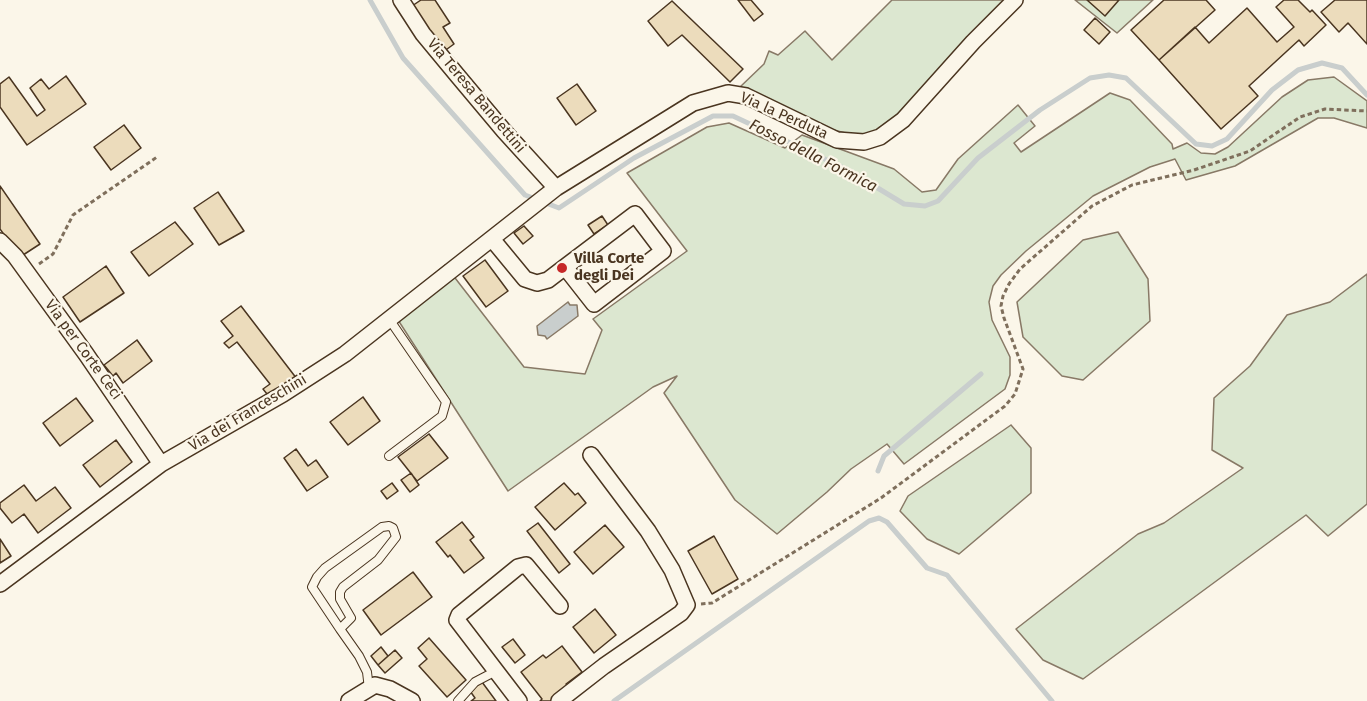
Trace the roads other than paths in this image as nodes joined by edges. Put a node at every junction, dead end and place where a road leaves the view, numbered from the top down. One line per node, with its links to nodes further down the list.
1 (401, 0): 3 (street, Via Teresa Bandettini)
2 (1015, 0): 3 (street, Via la Perduta)
3 (556, 188): 4 (street, Via dei Franceschini)
4 (492, 239): 6 (street); 7 (street, Via dei Franceschini)
5 (0, 241): 10 (street, Via per Corte Ceci)
6 (565, 267): 6 (street)
7 (390, 320): 9 (lane); 10 (street, Via dei Franceschini)
8 (591, 455): 20 (street)
9 (389, 456)
10 (161, 464): 11 (street, Via dei Franceschini)
11 (0, 584)
12 (560, 606): 14 (street)
13 (340, 628): 13 (lane); 15 (lane)
14 (496, 671): 18 (lane); 19 (street)
15 (369, 688): 16 (street); 17 (street)
16 (349, 701)
17 (412, 701)
18 (458, 701)
19 (519, 701)
20 (559, 701)

